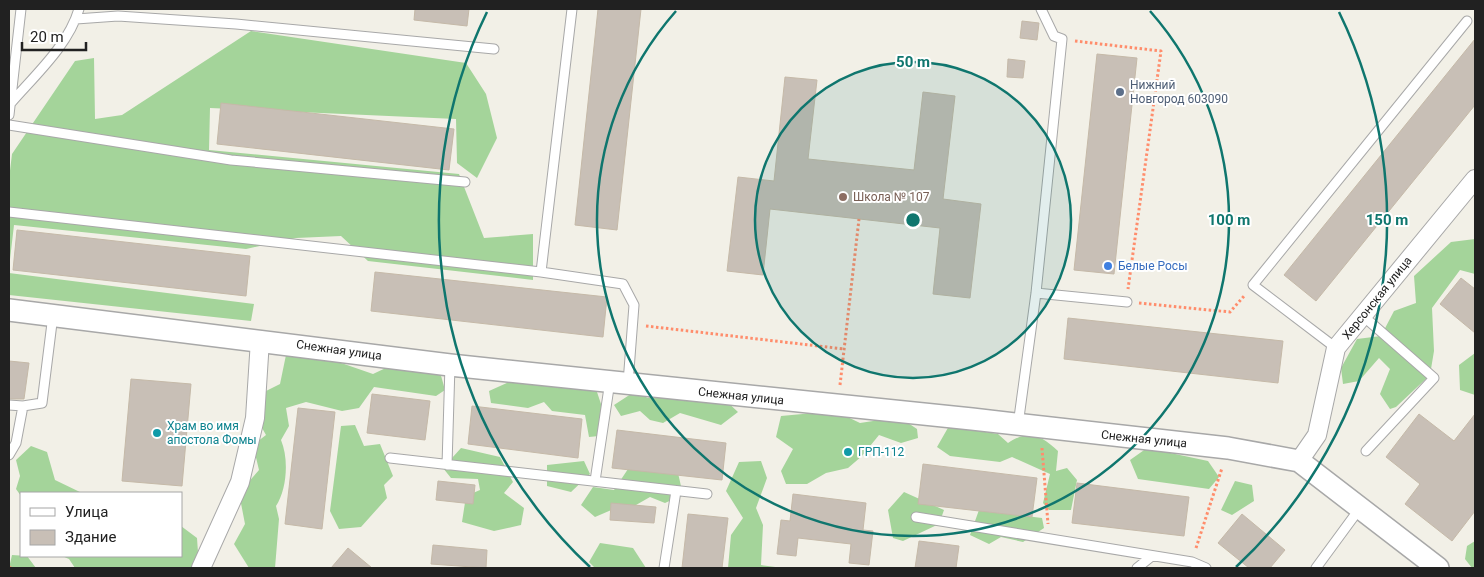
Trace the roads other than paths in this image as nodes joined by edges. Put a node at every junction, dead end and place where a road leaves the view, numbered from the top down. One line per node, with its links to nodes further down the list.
1 (21, 9): 8 (lane)
2 (78, 9): 5 (lane)
3 (572, 9): 14 (lane)
4 (1041, 9): 15 (lane)
5 (76, 20): 7 (lane); 8 (lane)
6 (1467, 21): 21 (lane)
7 (494, 49)
8 (10, 104): 9 (lane)
9 (9, 115)
10 (9, 124): 12 (lane)
11 (1475, 179): 19 (street, Херсонская улица)
12 (465, 182)
13 (9, 212): 14 (lane)
14 (541, 272): 23 (lane)
15 (1036, 293): 16 (lane); 26 (lane)
16 (1126, 302)
17 (9, 310): 18 (street, Снежная улица)
18 (53, 314): 20 (street, Снежная улица); 25 (lane)
19 (1362, 316): 21 (street, Херсонская улица); 27 (lane)
20 (260, 340): 22 (street, Снежная улица); 38 (street)
21 (1336, 348): 30 (street, Херсонская улица)
22 (450, 365): 23 (street, Снежная улица); 31 (lane)
23 (619, 382): 26 (street, Снежная улица); 32 (lane)
24 (9, 405): 25 (lane)
25 (23, 406): 28 (lane)
26 (1018, 425): 30 (street, Снежная улица)
27 (1366, 451)
28 (9, 455)
29 (390, 458): 31 (lane)
30 (1299, 461): 35 (street, Снежная улица)
31 (447, 465): 32 (lane)
32 (595, 481): 33 (lane)
33 (676, 491): 34 (lane); 39 (lane)
34 (707, 494)
35 (1360, 507): 42 (lane); 43 (street, Снежная улица)
36 (916, 517): 37 (lane)
37 (1152, 556): 40 (lane); 41 (lane)
38 (201, 568)
39 (664, 568)
40 (1137, 568)
41 (1206, 568)
42 (1316, 568)
43 (1438, 568)

